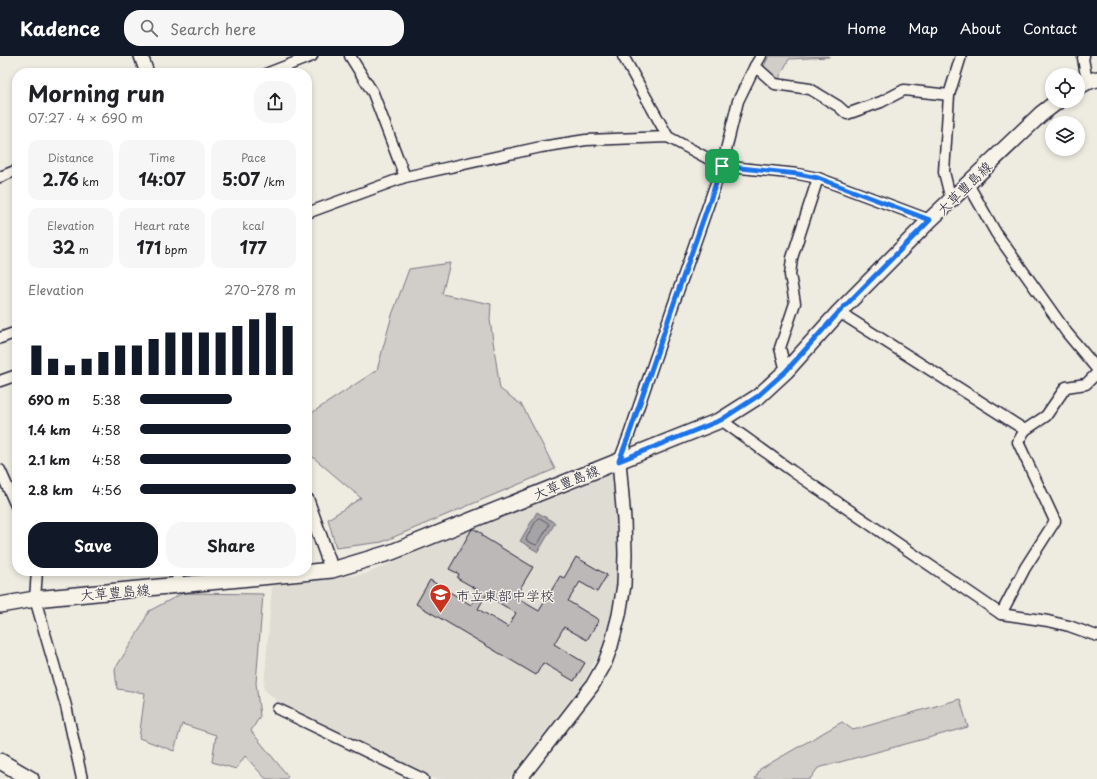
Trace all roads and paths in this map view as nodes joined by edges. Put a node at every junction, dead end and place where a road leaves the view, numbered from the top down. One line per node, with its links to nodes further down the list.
1 (141, 56): 9 (street)
2 (312, 56): 10 (street)
3 (350, 56): 18 (street)
4 (623, 56): 14 (street)
5 (761, 56): 8 (street)
6 (961, 56): 12 (street)
7 (1084, 56): 11 (street)
8 (754, 66): 12 (street); 15 (street)
9 (145, 68)
10 (281, 68)
11 (1087, 83)
12 (949, 95): 21 (street)
13 (1049, 108): 20 (main road, 大草豊島線)
14 (668, 137): 15 (street); 18 (street)
15 (722, 166): 19 (street); 34 (street)
16 (12, 172): 17 (street)
17 (0, 177)
18 (405, 177): 22 (street)
19 (818, 178): 23 (street); 28 (street)
20 (968, 184): 21 (main road, 大草豊島線); 27 (street)
21 (951, 200): 23 (main road, 大草豊島線)
22 (312, 211)
23 (930, 220): 24 (main road, 大草豊島線)
24 (839, 312): 28 (main road, 大草豊島線); 33 (street)
25 (12, 334): 26 (street)
26 (0, 338)
27 (1097, 369)
28 (786, 371): 32 (main road, 大草豊島線)
29 (1097, 373): 33 (street)
30 (12, 377): 31 (street)
31 (0, 381)
32 (721, 420): 34 (main road, 大草豊島線); 46 (street)
33 (1025, 430): 46 (street)
34 (619, 461): 38 (main road, 大草豊島線); 53 (street)
35 (0, 470): 36 (street)
36 (12, 497)
37 (312, 514): 38 (street)
38 (332, 570): 39 (main road, 大草豊島線)
39 (312, 572)
40 (37, 576): 44 (street)
41 (177, 576): 43 (street)
42 (275, 576): 43 (main road, 大草豊島線)
43 (180, 586): 44 (main road, 大草豊島線)
44 (35, 600): 45 (main road, 大草豊島線); 51 (street)
45 (0, 605)
46 (1001, 614): 47 (street)
47 (1097, 636)
48 (278, 709): 52 (street)
49 (0, 761): 50 (main road)
50 (31, 779)
51 (82, 779)
52 (423, 779)
53 (520, 779)

